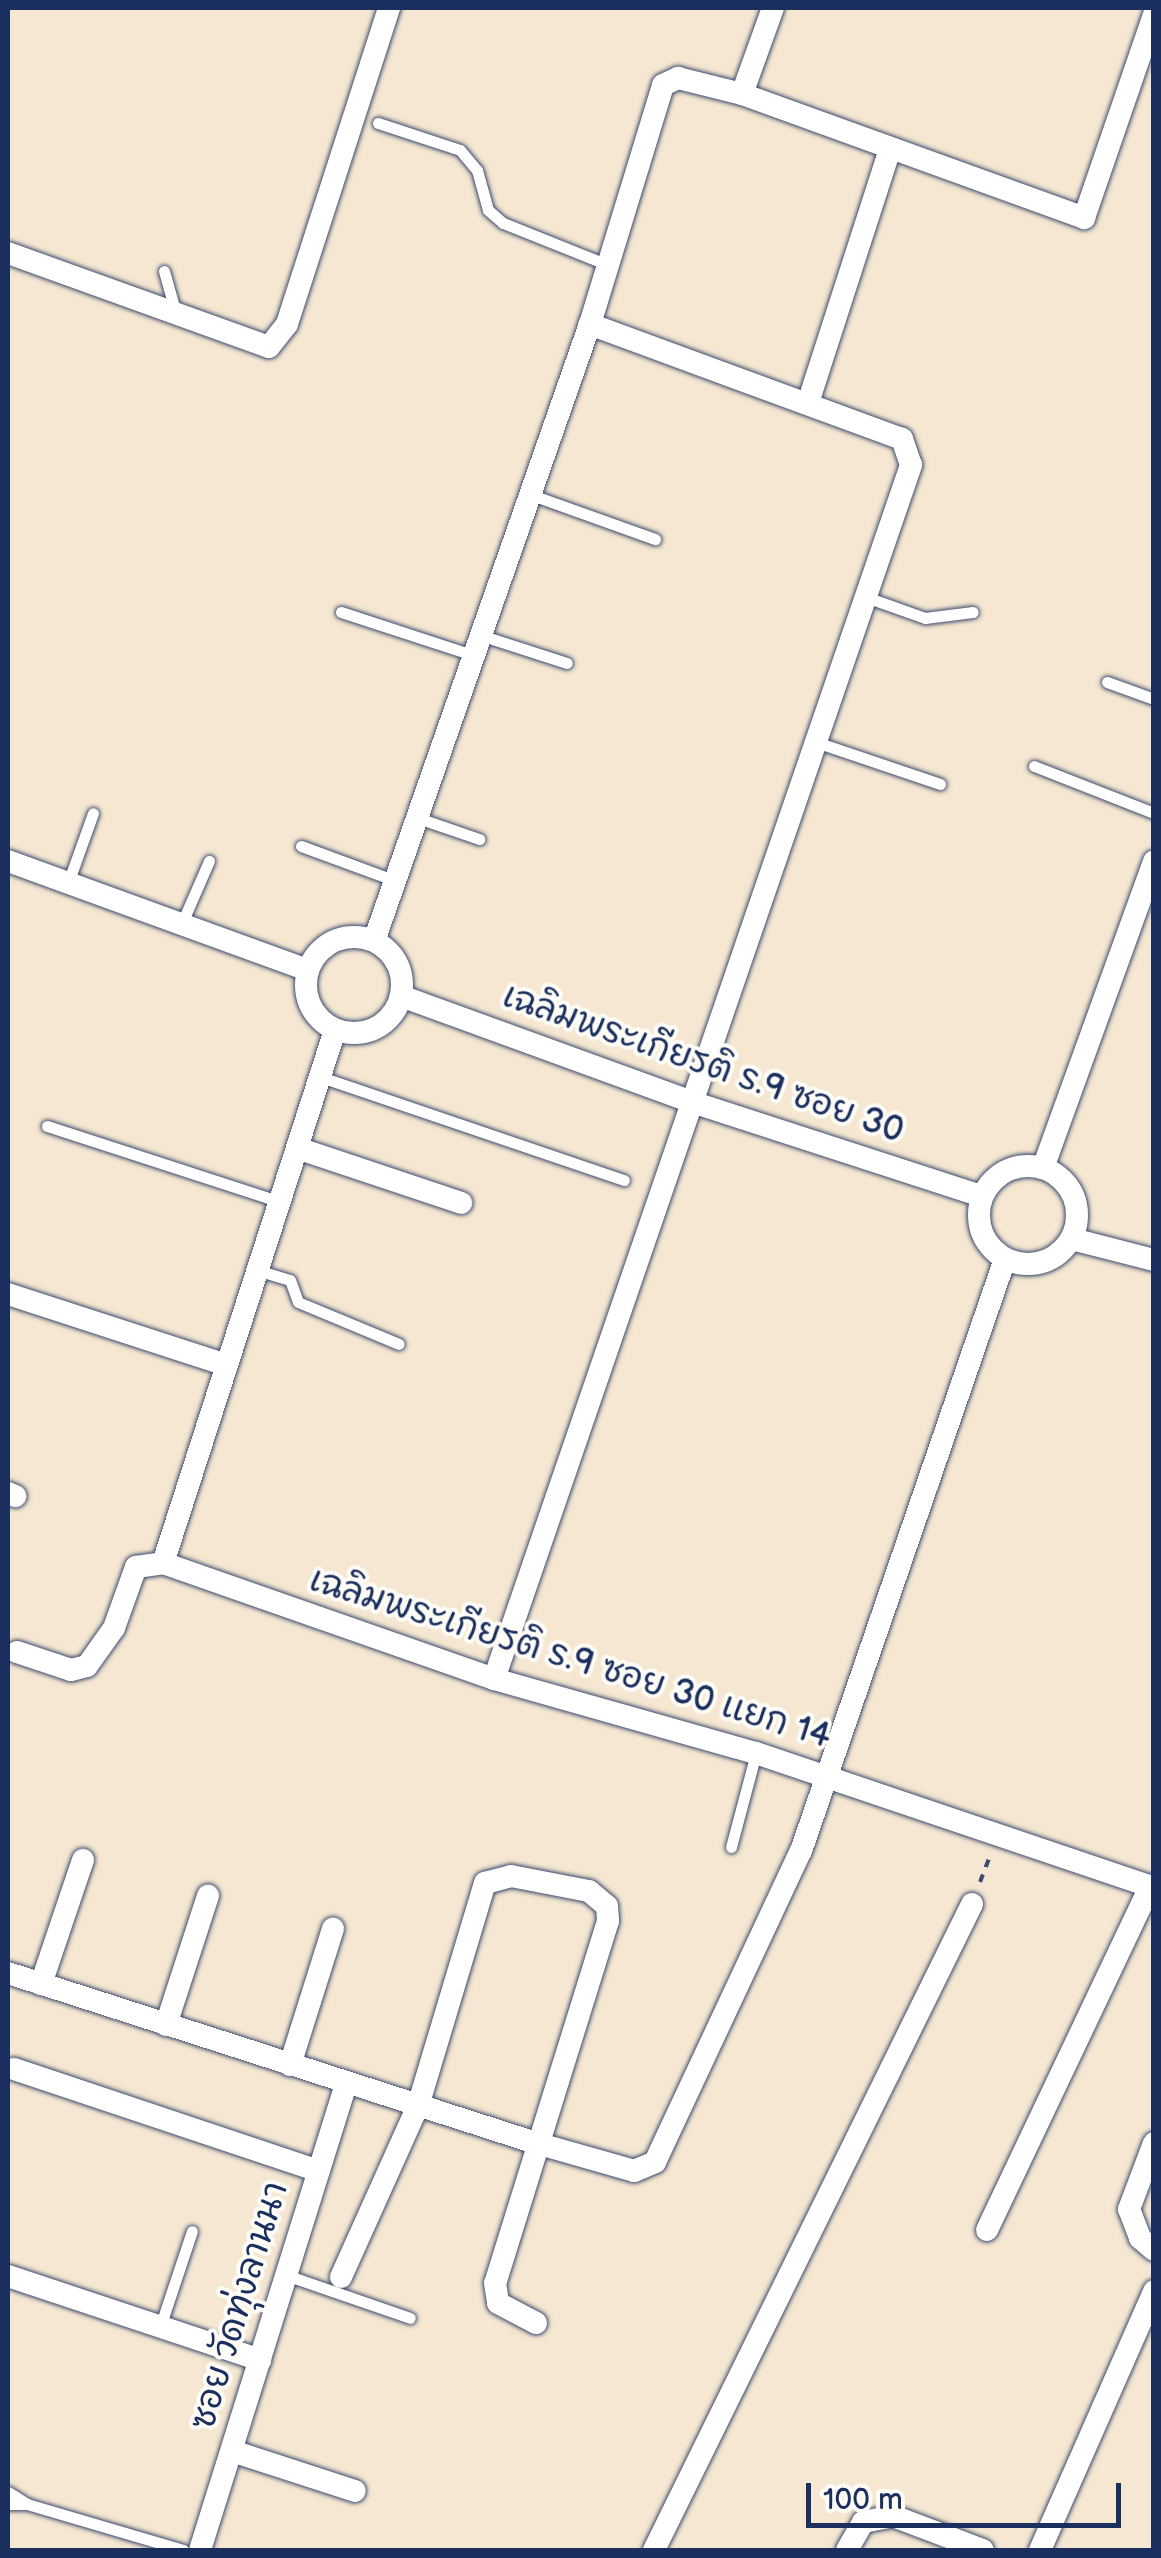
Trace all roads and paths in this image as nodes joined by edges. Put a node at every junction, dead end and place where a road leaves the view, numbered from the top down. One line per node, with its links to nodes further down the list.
1 (389, 8): 10 (street)
2 (773, 8): 4 (street)
3 (1154, 15): 6 (street)
4 (742, 94): 6 (street); 8 (street)
5 (378, 123): 8 (lane)
6 (890, 149): 12 (street)
7 (8, 253): 10 (street)
8 (608, 265): 11 (street)
9 (164, 271): 10 (lane)
10 (177, 318)
11 (590, 324): 12 (street); 13 (street)
12 (808, 402): 15 (street)
13 (529, 494): 14 (lane); 18 (street)
14 (654, 539)
15 (866, 598): 17 (lane); 22 (street)
16 (342, 612): 18 (lane)
17 (973, 612)
18 (479, 646): 19 (lane); 27 (street)
19 (567, 663)
20 (1108, 682): 21 (lane)
21 (1154, 699)
22 (816, 742): 24 (lane); 41 (street)
23 (1034, 766): 26 (lane)
24 (940, 784)
25 (93, 813): 34 (lane)
26 (1154, 813)
27 (418, 818): 28 (lane); 33 (street)
28 (478, 839)
29 (301, 846): 33 (lane)
30 (209, 860): 35 (lane)
31 (8, 861): 34 (street)
32 (1154, 861): 44 (street)
33 (396, 881): 36 (street)
34 (68, 883): 35 (street)
35 (181, 925): 37 (street)
36 (374, 941): 37 (street); 38 (street)
37 (307, 970): 39 (street)
38 (401, 996): 39 (street); 41 (street, เฉลิมพระเกียรติ ร.9 ซอย 30)
39 (335, 1030): 40 (street)
40 (321, 1078): 43 (street); 45 (lane)
41 (692, 1102): 46 (street, เฉลิมพระเกียรติ ร.9 ซอย 30); 58 (street)
42 (47, 1126): 47 (lane)
43 (300, 1149): 47 (street); 48 (street)
44 (1043, 1168): 46 (street); 49 (street)
45 (624, 1180)
46 (982, 1196): 50 (street)
47 (282, 1202): 52 (street)
48 (460, 1203)
49 (1072, 1238): 50 (street); 51 (street)
50 (1006, 1260): 60 (street)
51 (1154, 1260)
52 (260, 1271): 54 (lane); 55 (street)
53 (8, 1294): 55 (street)
54 (399, 1344)
55 (227, 1365): 56 (street)
56 (163, 1563): 57 (street); 58 (street, เฉลิมพระเกียรติ ร.9 ซอย 30 แยก 14)
57 (17, 1652)
58 (494, 1679): 59 (street, เฉลิมพระเกียรติ ร.9 ซอย 30 แยก 14)
59 (756, 1752): 60 (street, เฉลิมพระเกียรติ ร.9 ซอย 30 แยก 14); 62 (lane)
60 (824, 1775): 61 (street, เฉลิมพระเกียรติ ร.9 ซอย 30 แยก 14); 75 (street)
61 (998, 1836): 64 (street, เฉลิมพระเกียรติ ร.9 ซอย 30 แยก 14); 66 (path)
62 (731, 1847)
63 (83, 1860): 69 (street)
64 (1152, 1887): 78 (street)
65 (208, 1896): 70 (street)
66 (972, 1904): 95 (street)
67 (333, 1929): 71 (street)
68 (8, 1972): 69 (street)
69 (40, 1984): 70 (street)
70 (166, 2025): 71 (street)
71 (290, 2065): 73 (street)
72 (14, 2069): 77 (street)
73 (346, 2083): 74 (street); 77 (street, ซอย วัดทุ่งลานนา)
74 (418, 2106): 75 (street); 75 (street); 83 (street)
75 (536, 2143): 86 (street)
76 (1154, 2143): 80 (street)
77 (318, 2170): 81 (street, ซอย วัดทุ่งลานนา)
78 (987, 2230)
79 (192, 2231): 87 (lane)
80 (1154, 2250)
81 (286, 2275): 85 (lane); 88 (street, ซอย วัดทุ่งลานนา)
82 (8, 2276): 87 (street)
83 (342, 2277)
84 (1154, 2291): 98 (street)
85 (410, 2318)
86 (536, 2323)
87 (160, 2327): 88 (street)
88 (260, 2360): 89 (street, ซอย วัดทุ่งลานนา)
89 (232, 2451): 91 (street); 94 (street, ซอย วัดทุ่งลานนา)
90 (8, 2492): 93 (lane)
91 (355, 2492)
92 (8, 2504): 93 (lane)
93 (27, 2504): 94 (lane)
94 (197, 2550)
95 (654, 2550)
96 (847, 2550): 97 (street)
97 (983, 2550)
98 (1040, 2550)

